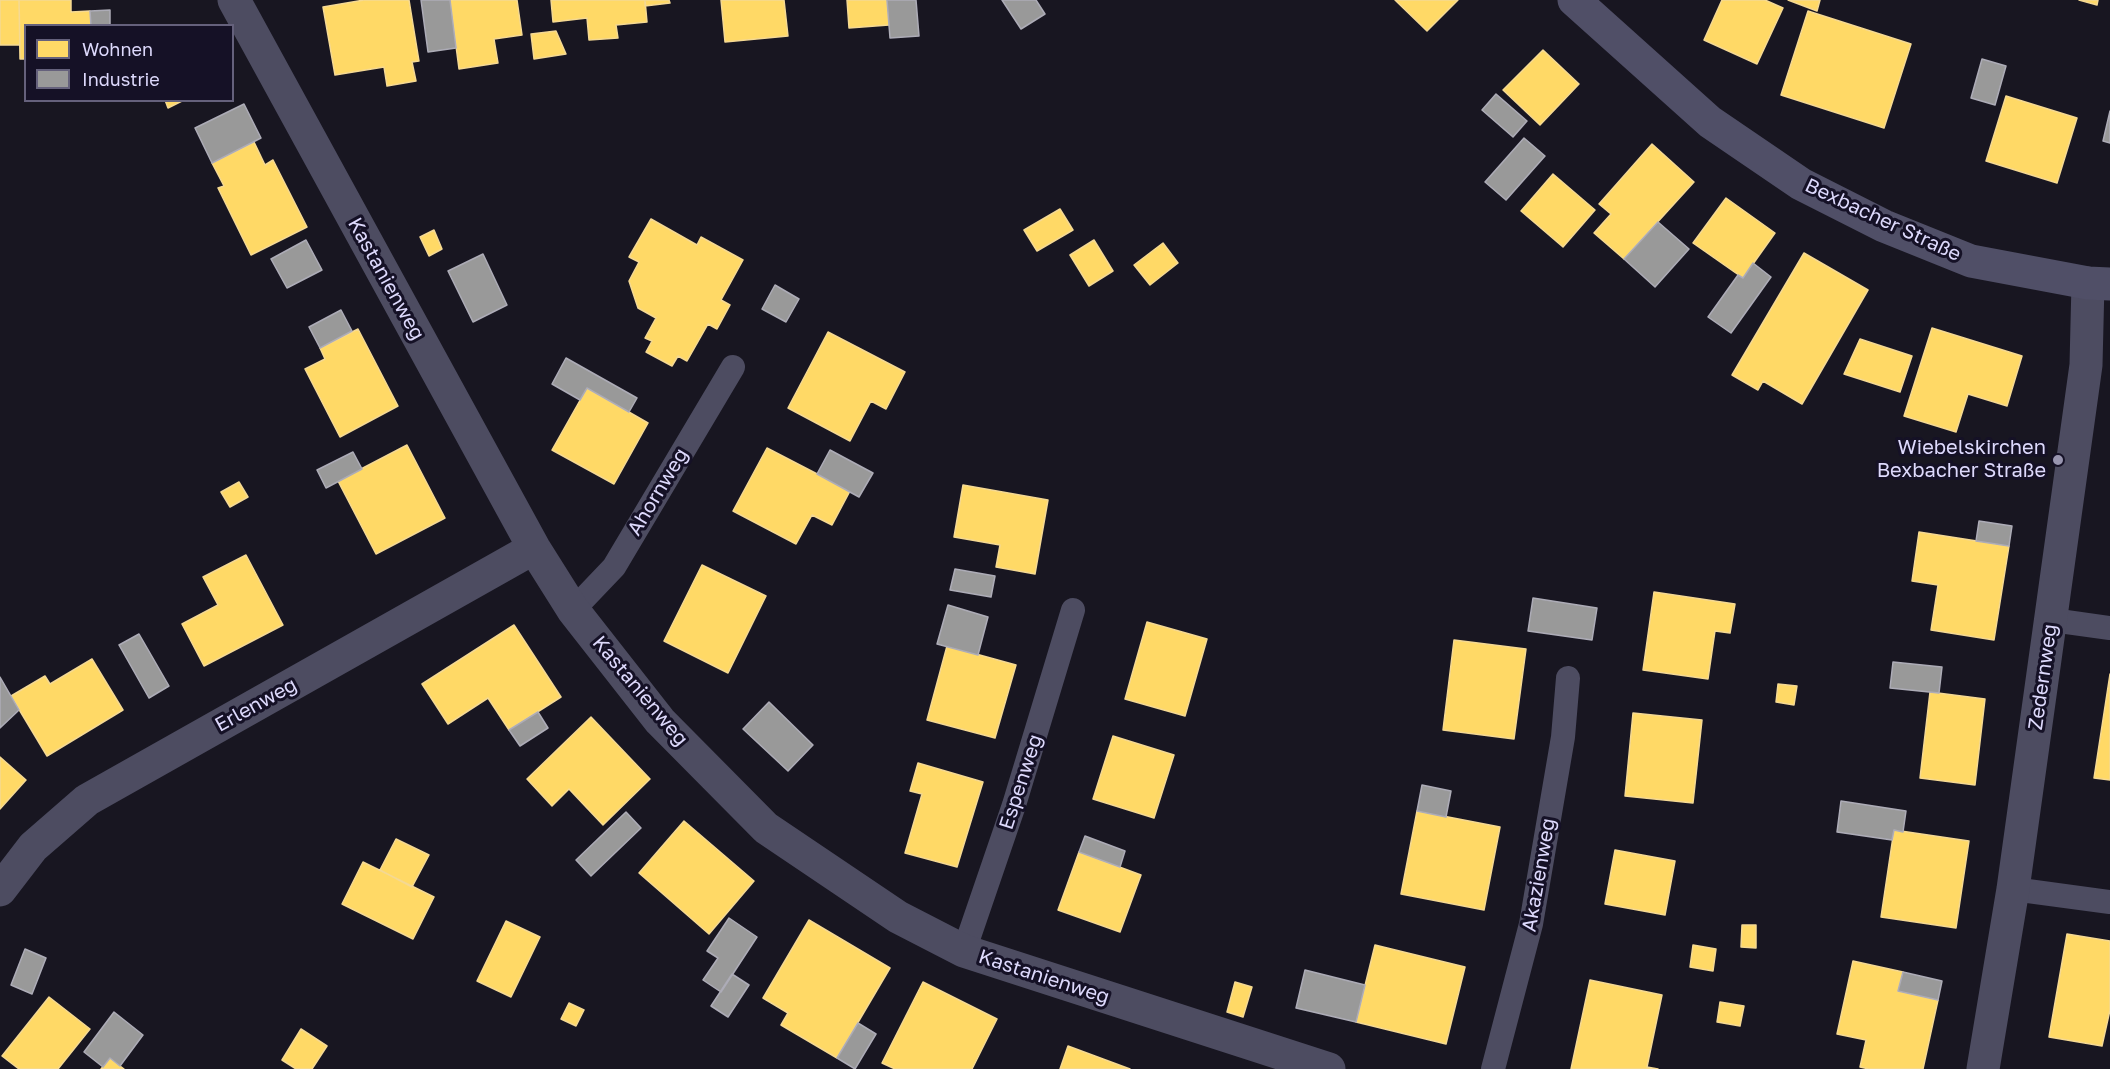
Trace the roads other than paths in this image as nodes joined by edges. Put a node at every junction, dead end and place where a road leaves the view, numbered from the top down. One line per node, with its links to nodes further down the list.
1 (234, 0): 5 (street, Kastanienweg)
2 (1574, 0): 3 (street, Bexbacher Straße)
3 (2099, 283): 8 (street, Zedernweg)
4 (733, 367): 6 (lane, Ahornweg)
5 (534, 549): 6 (street, Kastanienweg); 12 (street, Erlenweg)
6 (573, 610): 14 (street, Kastanienweg)
7 (1073, 610): 14 (lane, Espenweg)
8 (2052, 620): 9 (lane); 11 (street, Zedernweg)
9 (2110, 628)
10 (1568, 678): 16 (lane, Akazienweg)
11 (2013, 889): 13 (lane); 17 (street, Zedernweg)
12 (0, 890)
13 (2110, 902)
14 (964, 951): 15 (street, Kastanienweg)
15 (1329, 1069)
16 (1493, 1069)
17 (1983, 1069)

